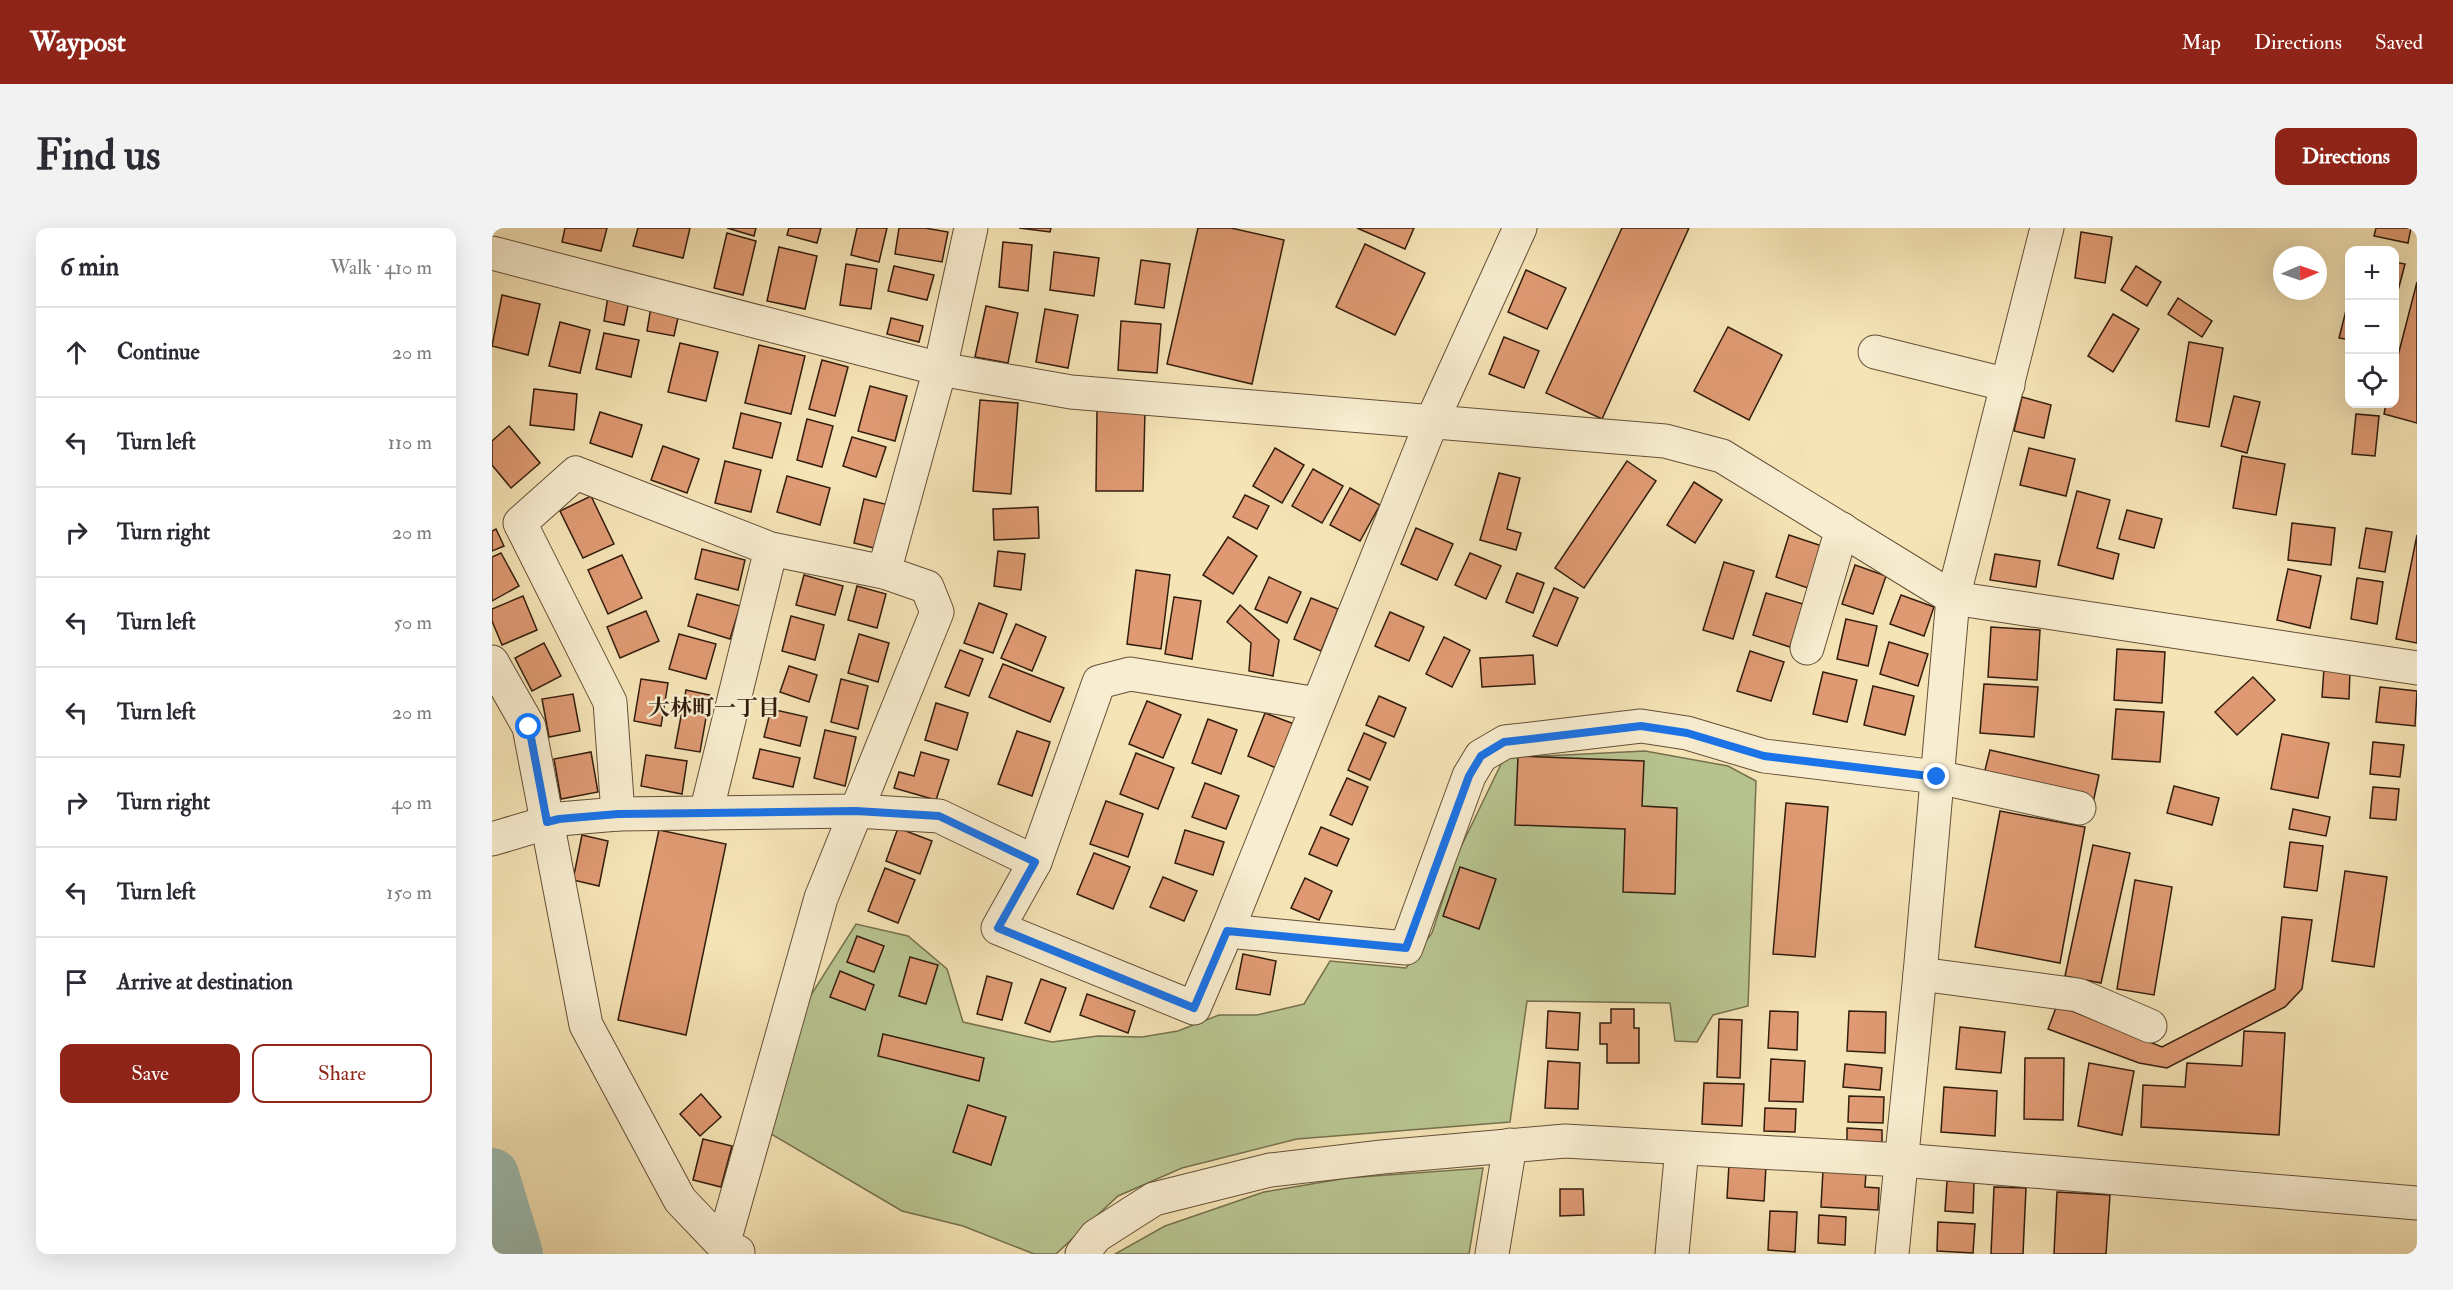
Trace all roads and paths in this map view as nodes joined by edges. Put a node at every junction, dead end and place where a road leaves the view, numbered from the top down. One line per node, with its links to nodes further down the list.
1 (971, 228): 6 (street)
2 (1520, 228): 8 (street)
3 (2047, 228): 7 (street)
4 (492, 253): 6 (street)
5 (1875, 352): 7 (street)
6 (940, 369): 8 (street); 11 (street)
7 (2008, 385): 12 (street)
8 (1432, 420): 9 (street); 16 (street)
9 (1842, 529): 12 (street); 13 (street)
10 (771, 549): 11 (street); 20 (street); 21 (street)
11 (884, 572): 19 (street)
12 (1953, 598): 15 (street); 17 (street)
13 (1807, 648)
14 (492, 662): 22 (street)
15 (2417, 668)
16 (1318, 704): 24 (street); 25 (street)
17 (1937, 777): 18 (street); 25 (street); 26 (street)
18 (2079, 808)
19 (856, 811): 20 (street); 24 (street); 32 (street)
20 (706, 813): 21 (street)
21 (618, 814): 22 (street)
22 (547, 822): 23 (street); 32 (street)
23 (492, 839)
24 (1035, 862): 25 (street)
25 (1227, 931)
26 (1920, 974): 27 (street); 30 (street)
27 (2150, 1026)
28 (1510, 1145): 29 (street); 33 (street); 34 (street)
29 (1682, 1148): 30 (street); 35 (street)
30 (1900, 1160): 31 (street); 36 (street)
31 (2417, 1203)
32 (733, 1250)
33 (1082, 1254)
34 (1492, 1254)
35 (1672, 1254)
36 (1892, 1254)

